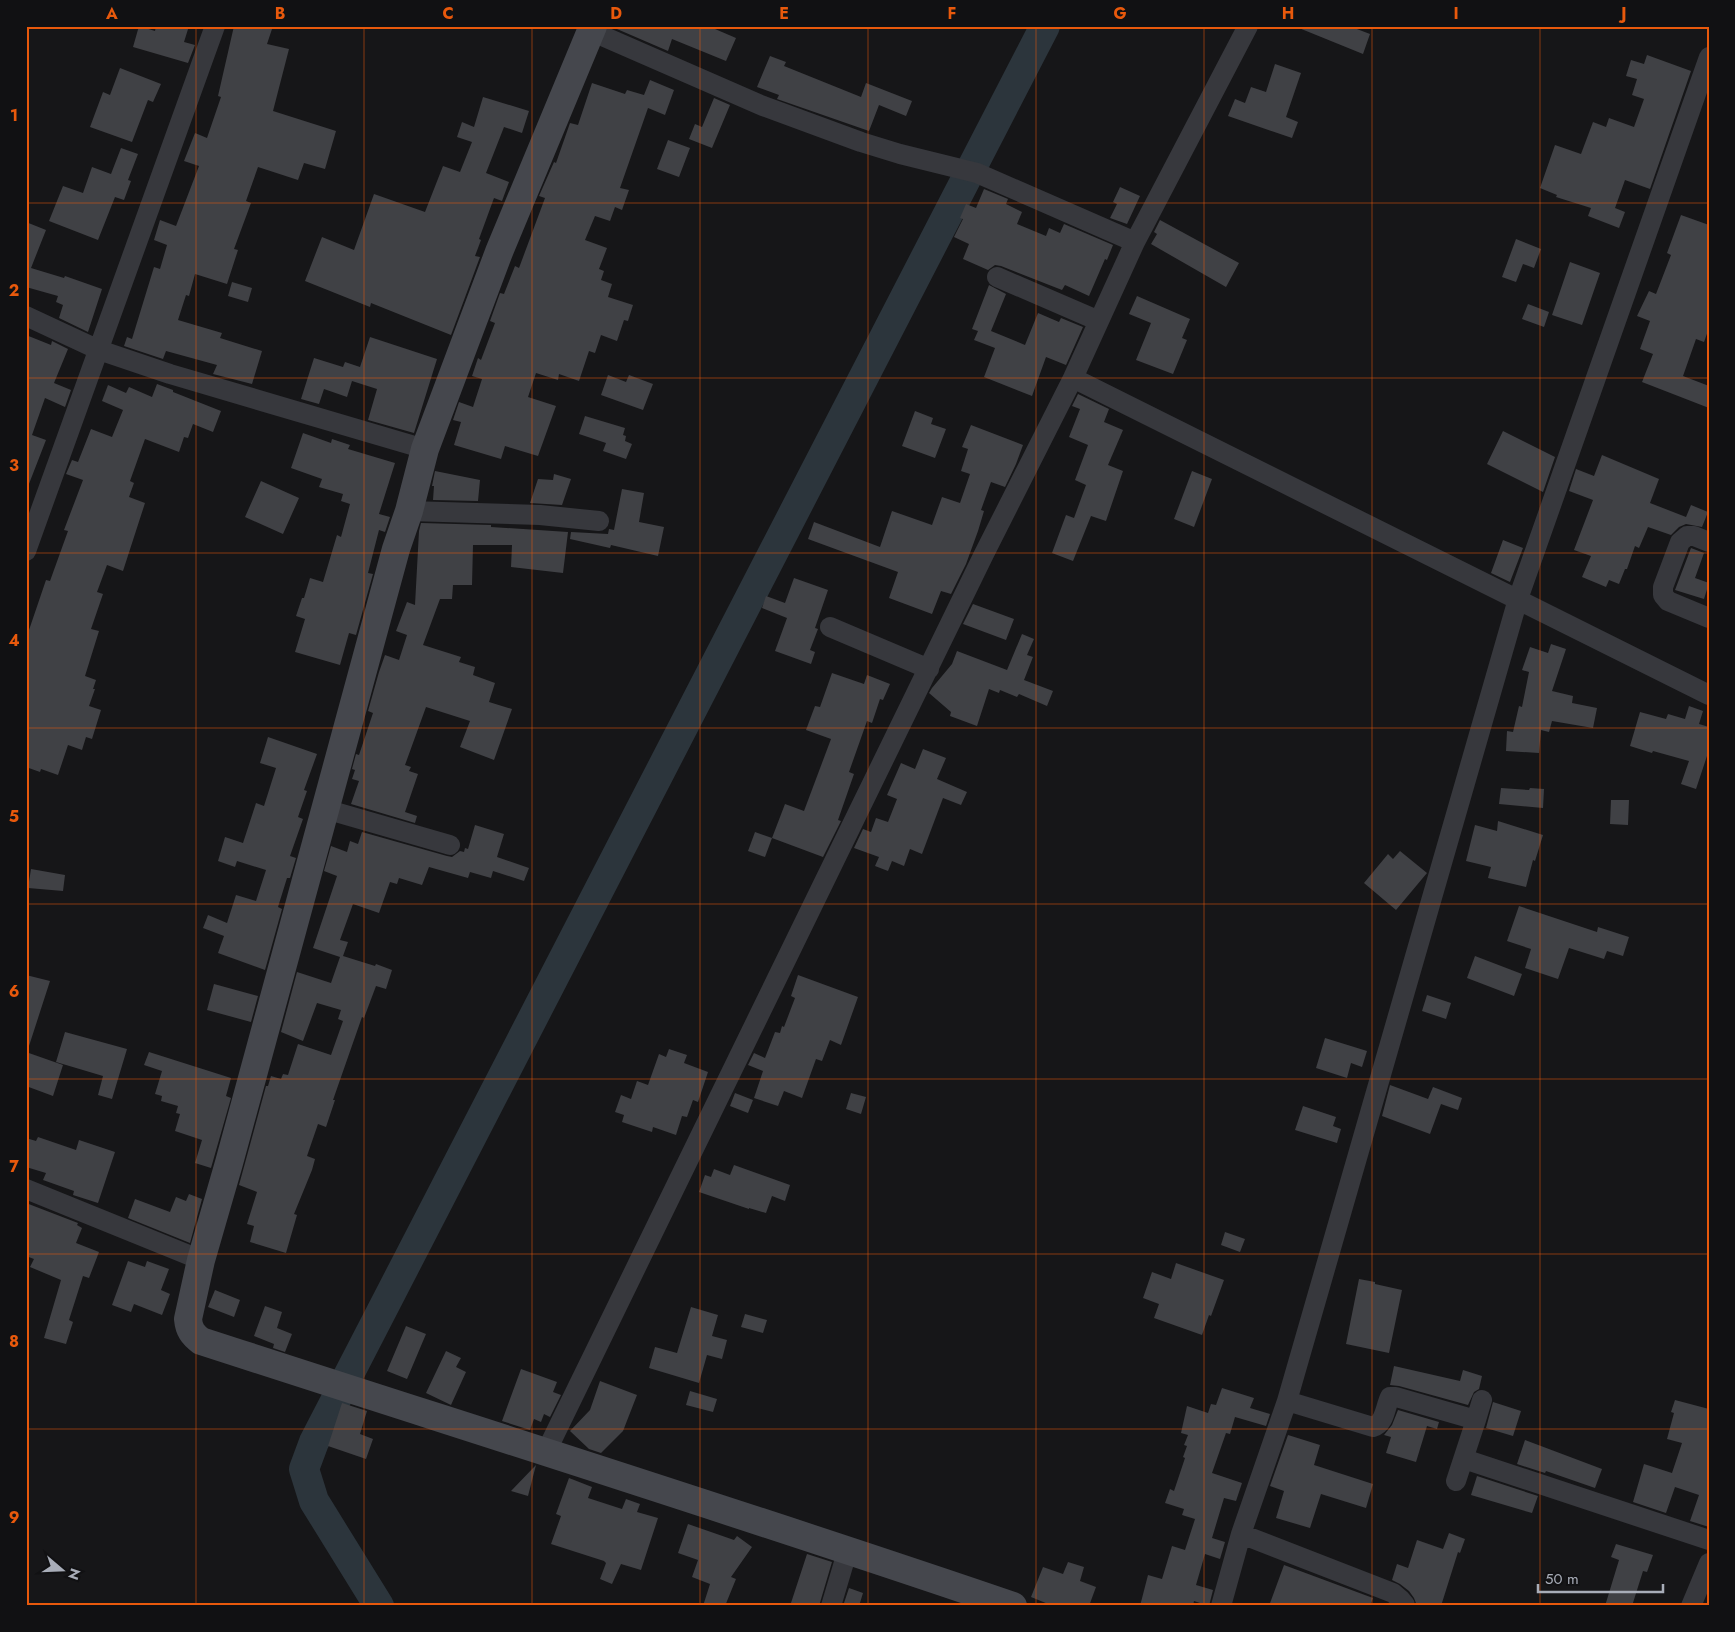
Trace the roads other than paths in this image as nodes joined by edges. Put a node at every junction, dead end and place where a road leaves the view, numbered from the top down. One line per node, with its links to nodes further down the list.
1 (215, 26): 9 (street)
2 (1248, 26): 5 (street)
3 (592, 28): 5 (street); 11 (street)
4 (1709, 57): 16 (street)
5 (1135, 242): 8 (street)
6 (997, 277): 8 (street)
7 (26, 316): 9 (street)
8 (1099, 321): 10 (street)
9 (99, 350): 11 (street); 15 (street)
10 (1073, 378): 16 (street); 19 (street)
11 (425, 449): 12 (street)
12 (409, 511): 13 (street); 21 (street)
13 (600, 521)
14 (1709, 542): 17 (street)
15 (26, 551)
16 (1518, 599): 20 (street); 26 (street)
17 (1709, 618)
18 (830, 627): 19 (street)
19 (928, 669): 28 (street)
20 (1709, 695)
21 (325, 809): 22 (street); 24 (street)
22 (450, 846)
23 (26, 1189): 24 (street)
24 (201, 1260): 28 (street)
25 (1482, 1400): 27 (street)
26 (1287, 1401): 27 (street); 31 (street)
27 (1476, 1420): 29 (street)
28 (546, 1452): 33 (street)
29 (1464, 1458): 30 (street); 32 (street)
30 (1456, 1482)
31 (1241, 1534): 35 (street); 38 (street)
32 (1709, 1540)
33 (848, 1549): 36 (street); 37 (street)
34 (1708, 1564): 39 (street)
35 (1405, 1605)
36 (831, 1606)
37 (1013, 1606)
38 (1221, 1606)
39 (1691, 1606)

